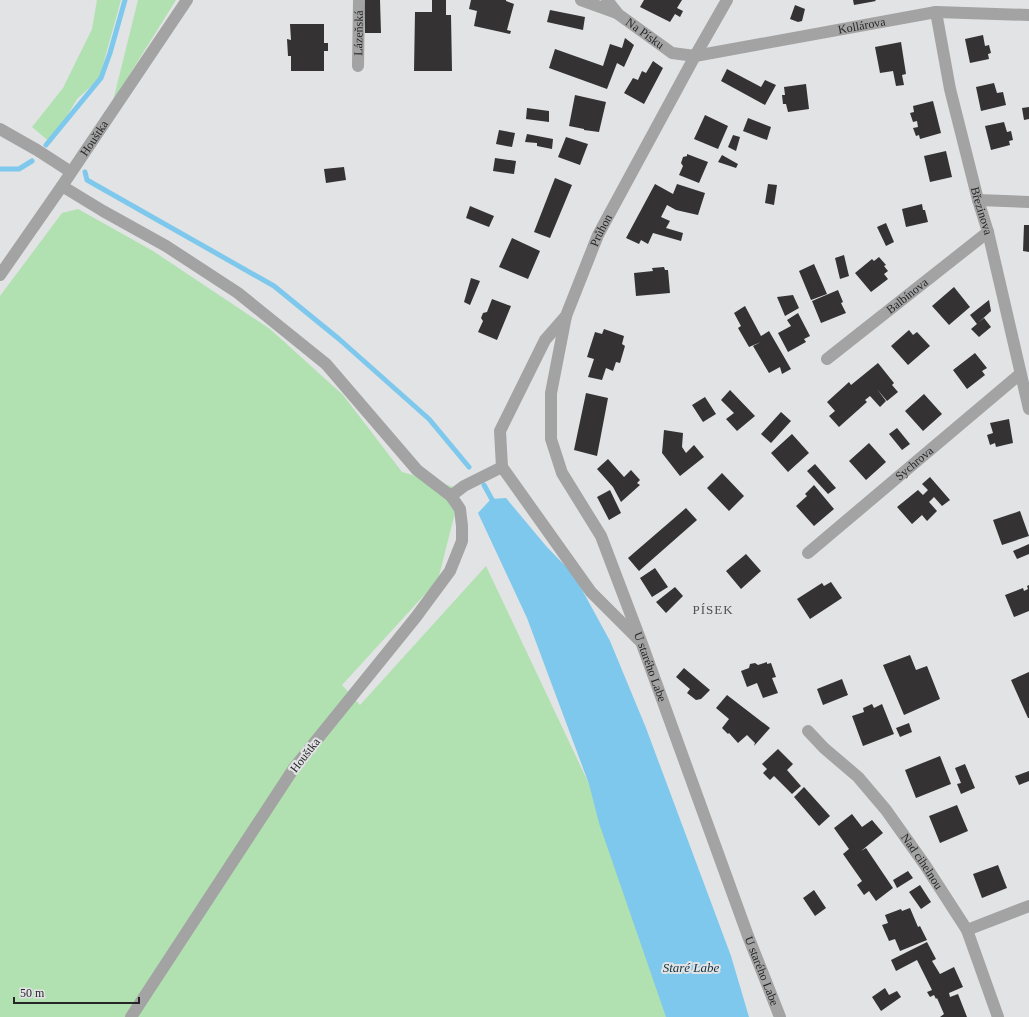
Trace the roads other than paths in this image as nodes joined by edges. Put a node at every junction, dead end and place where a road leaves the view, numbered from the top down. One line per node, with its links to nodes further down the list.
1 (186, 0): 12 (street, Houštka)
2 (360, 0): 10 (street, Lázeňská)
3 (581, 0): 7 (street, Na Písku)
4 (607, 0): 7 (street, Na Písku)
5 (727, 0): 9 (street, Průhon)
6 (936, 12): 8 (street, Kollárova); 9 (street, Kollárova); 14 (street, Březinova)
7 (618, 14): 9 (street, Na Písku)
8 (1029, 15)
9 (695, 56): 18 (street, Průhon)
10 (358, 66)
11 (0, 129): 12 (street)
12 (71, 172): 13 (street, Houštka)
13 (62, 186): 17 (street, Houštka); 23 (street)
14 (978, 200): 15 (street); 16 (street, Březinova)
15 (1029, 202)
16 (988, 232): 19 (street, Balbínova); 20 (street, Březinova)
17 (0, 275)
18 (566, 316): 22 (street, Průhon); 25 (street, U starého Labe)
19 (826, 359)
20 (1020, 374): 21 (street, Březinova); 24 (street, Sychrova)
21 (1029, 409)
22 (502, 467): 23 (street); 25 (street)
23 (451, 496): 29 (street, Houštka)
24 (808, 552)
25 (642, 644): 30 (street, U starého Labe)
26 (808, 731): 28 (street, Nad cihelnou)
27 (1029, 906): 28 (street)
28 (967, 930): 31 (street, Nad cihelnou)
29 (131, 1017)
30 (780, 1017)
31 (998, 1017)

